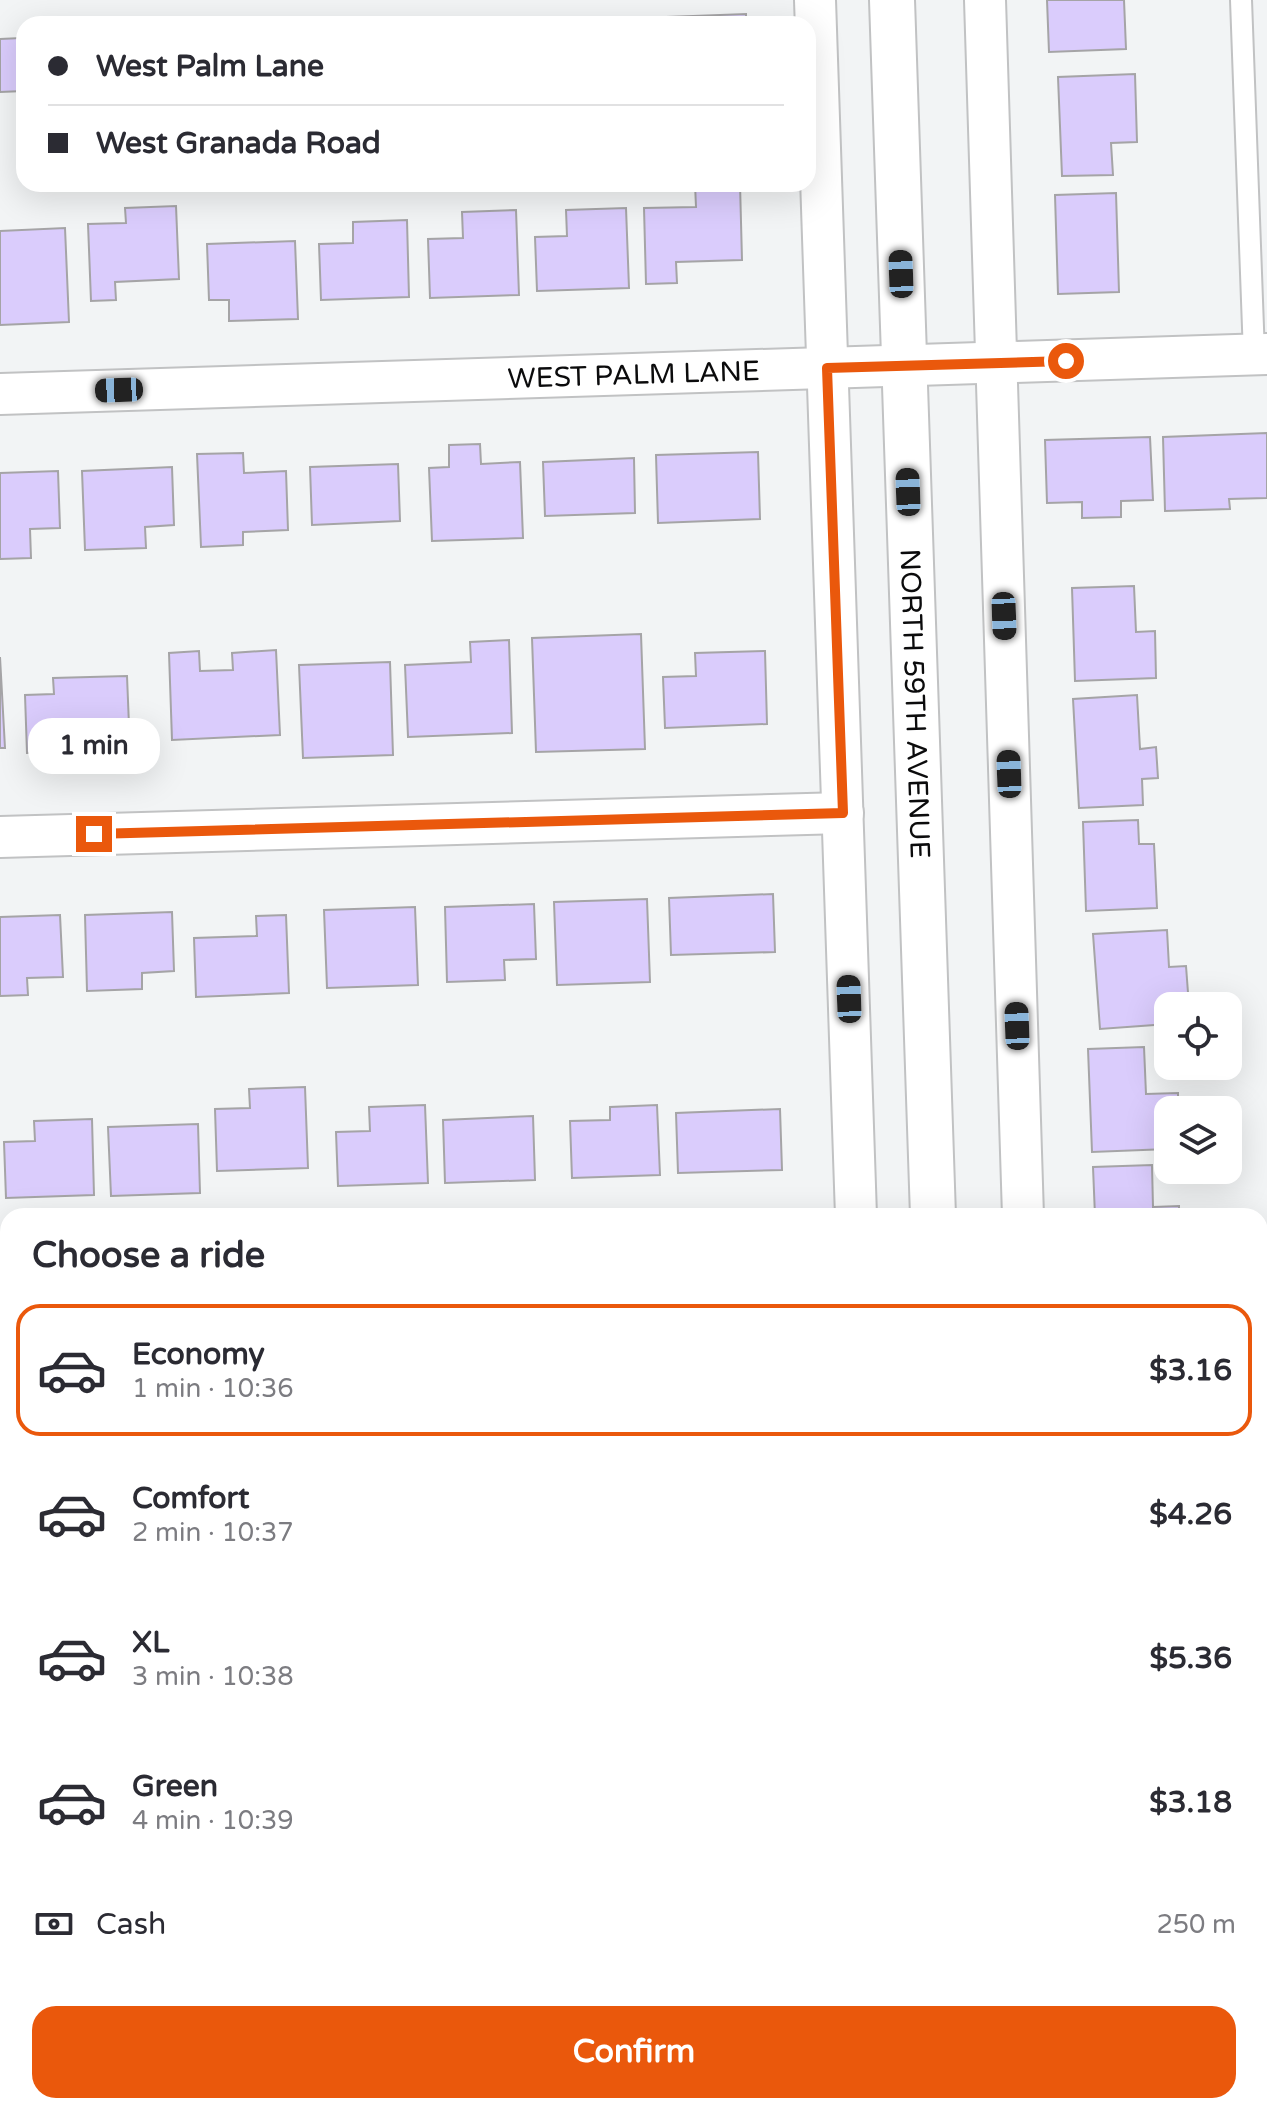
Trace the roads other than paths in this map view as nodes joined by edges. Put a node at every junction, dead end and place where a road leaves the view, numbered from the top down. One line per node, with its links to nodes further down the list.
1 (892, 0): 7 (main road, NORTH 59TH AVENUE)
2 (985, 0): 6 (street)
3 (1241, 0): 5 (lane)
4 (816, 31): 8 (street)
5 (1260, 354): 6 (street, WEST PALM LANE)
6 (995, 363): 7 (street, WEST PALM LANE); 14 (street)
7 (903, 366): 8 (street, WEST PALM LANE); 13 (main road, NORTH 59TH AVENUE)
8 (827, 368): 9 (street, WEST PALM LANE); 10 (street)
9 (0, 394)
10 (843, 813): 11 (street); 12 (street)
11 (0, 837)
12 (856, 1208)
13 (933, 1208)
14 (1023, 1208)

